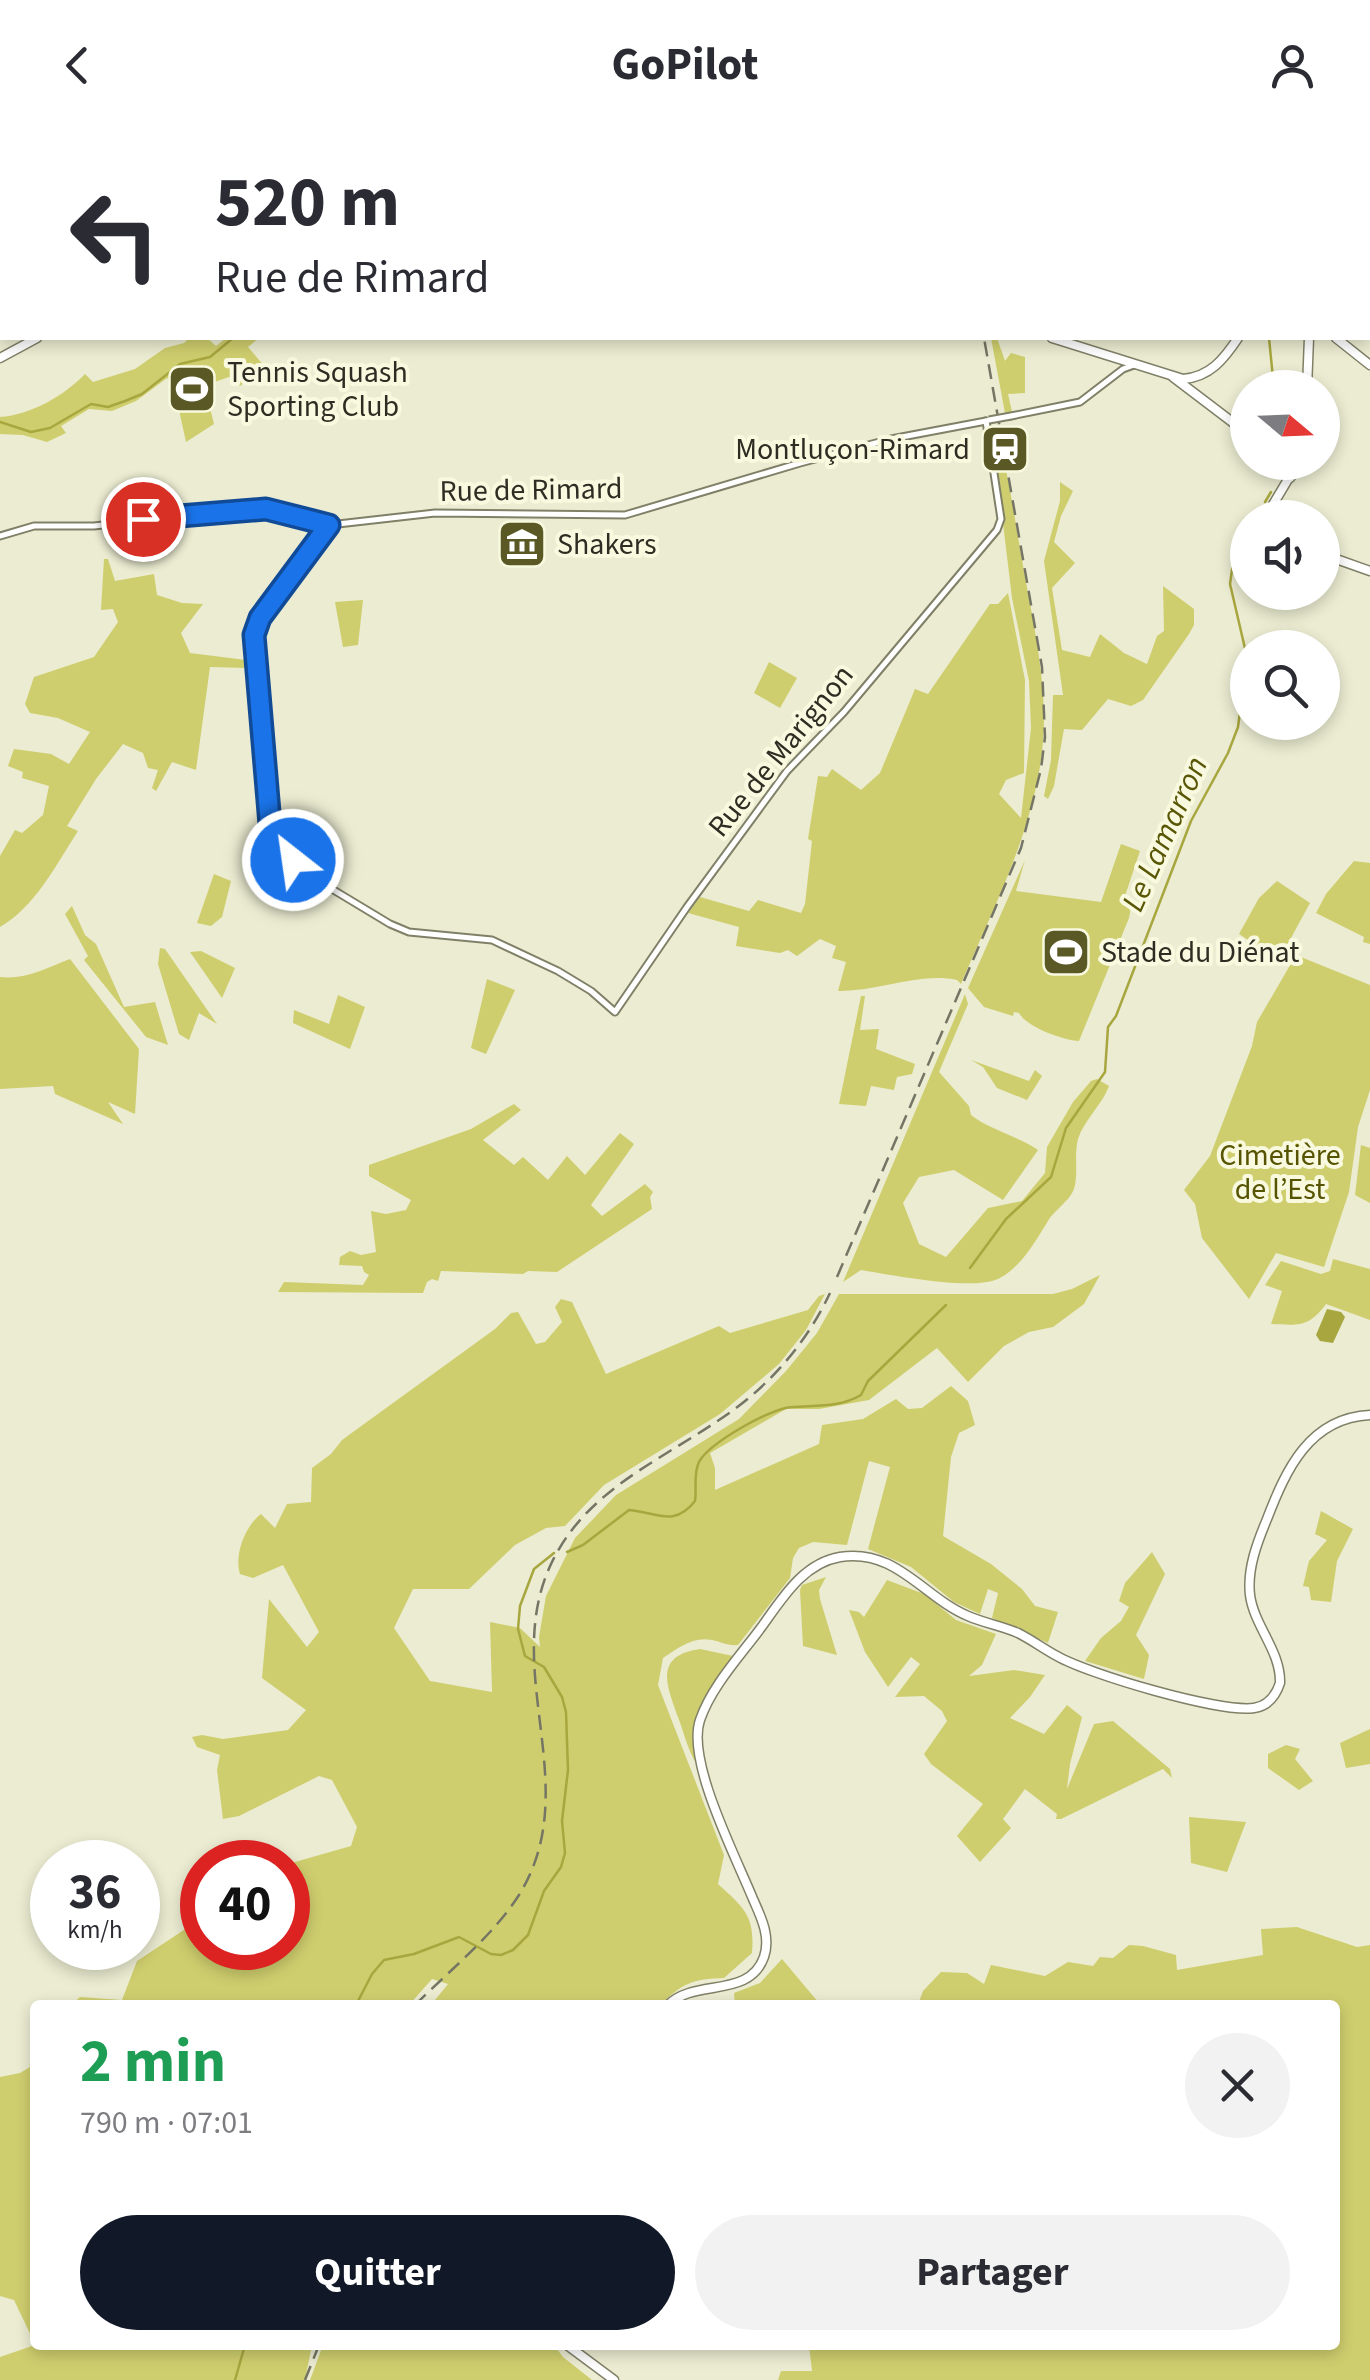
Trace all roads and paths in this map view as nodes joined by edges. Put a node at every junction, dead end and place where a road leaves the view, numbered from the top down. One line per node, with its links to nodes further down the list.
1 (33, 340): 6 (main road)
2 (1058, 340): 7 (main road)
3 (1236, 340): 11 (main road)
4 (1309, 340): 9 (main road)
5 (1339, 340): 8 (main road)
6 (0, 358)
7 (1133, 365): 10 (main road); 12 (main road); 13 (street, Rue de Rimard, bridge)
8 (1370, 365)
9 (1308, 370)
10 (1174, 378): 11 (main road); 12 (main road)
11 (1192, 378): 12 (main road)
12 (1184, 387): 14 (main road)
13 (988, 420): 15 (street, Rue de Rimard); 15 (street, Rue de Marignon)
14 (1230, 421)
15 (329, 525): 16 (street, Rue de Rimard)
16 (0, 536)
17 (1340, 560): 18 (main road)
18 (1370, 570)
19 (1370, 1416): 20 (main road)
20 (675, 2000)
21 (577, 2350): 22 (main road)
22 (617, 2380)

